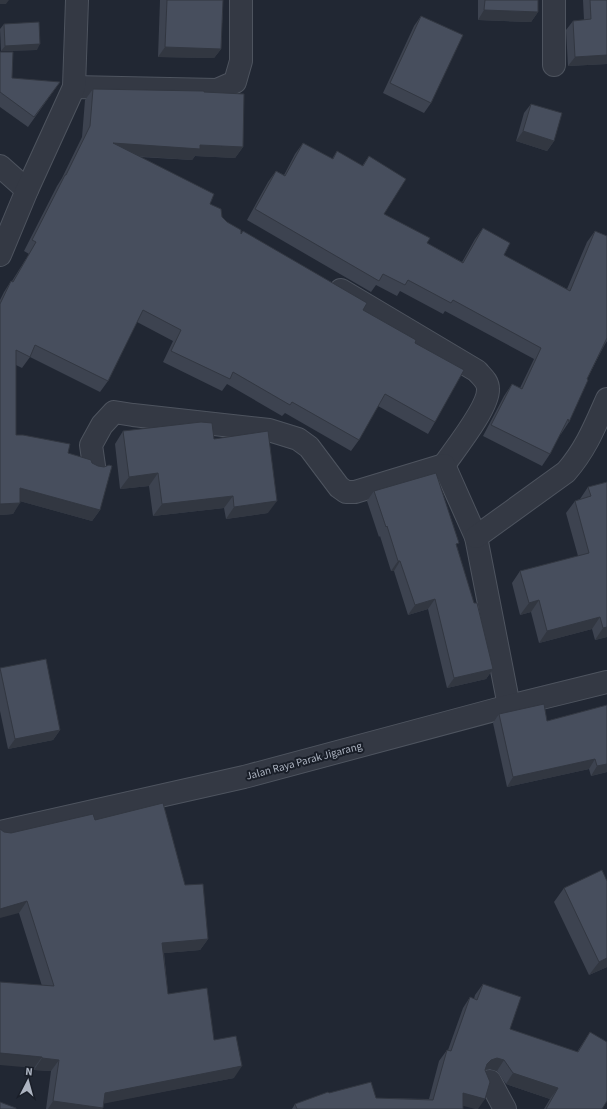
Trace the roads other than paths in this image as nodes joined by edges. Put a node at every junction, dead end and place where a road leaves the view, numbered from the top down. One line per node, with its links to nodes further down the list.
1 (77, 0): 5 (street)
2 (241, 0): 5 (street)
3 (554, 0): 4 (street)
4 (554, 65)
5 (74, 87): 7 (street)
6 (0, 166): 7 (street)
7 (27, 190): 8 (street)
8 (0, 255)
9 (323, 278): 11 (street)
10 (607, 399): 13 (street)
11 (444, 465): 12 (street); 13 (street)
12 (94, 466)
13 (476, 537): 15 (street)
14 (607, 682): 15 (street, Jalan Raya Parak Jigarang)
15 (509, 706): 16 (street, Jalan Raya Parak Jigarang)
16 (0, 832)
17 (490, 1081): 18 (street)
18 (505, 1109)

